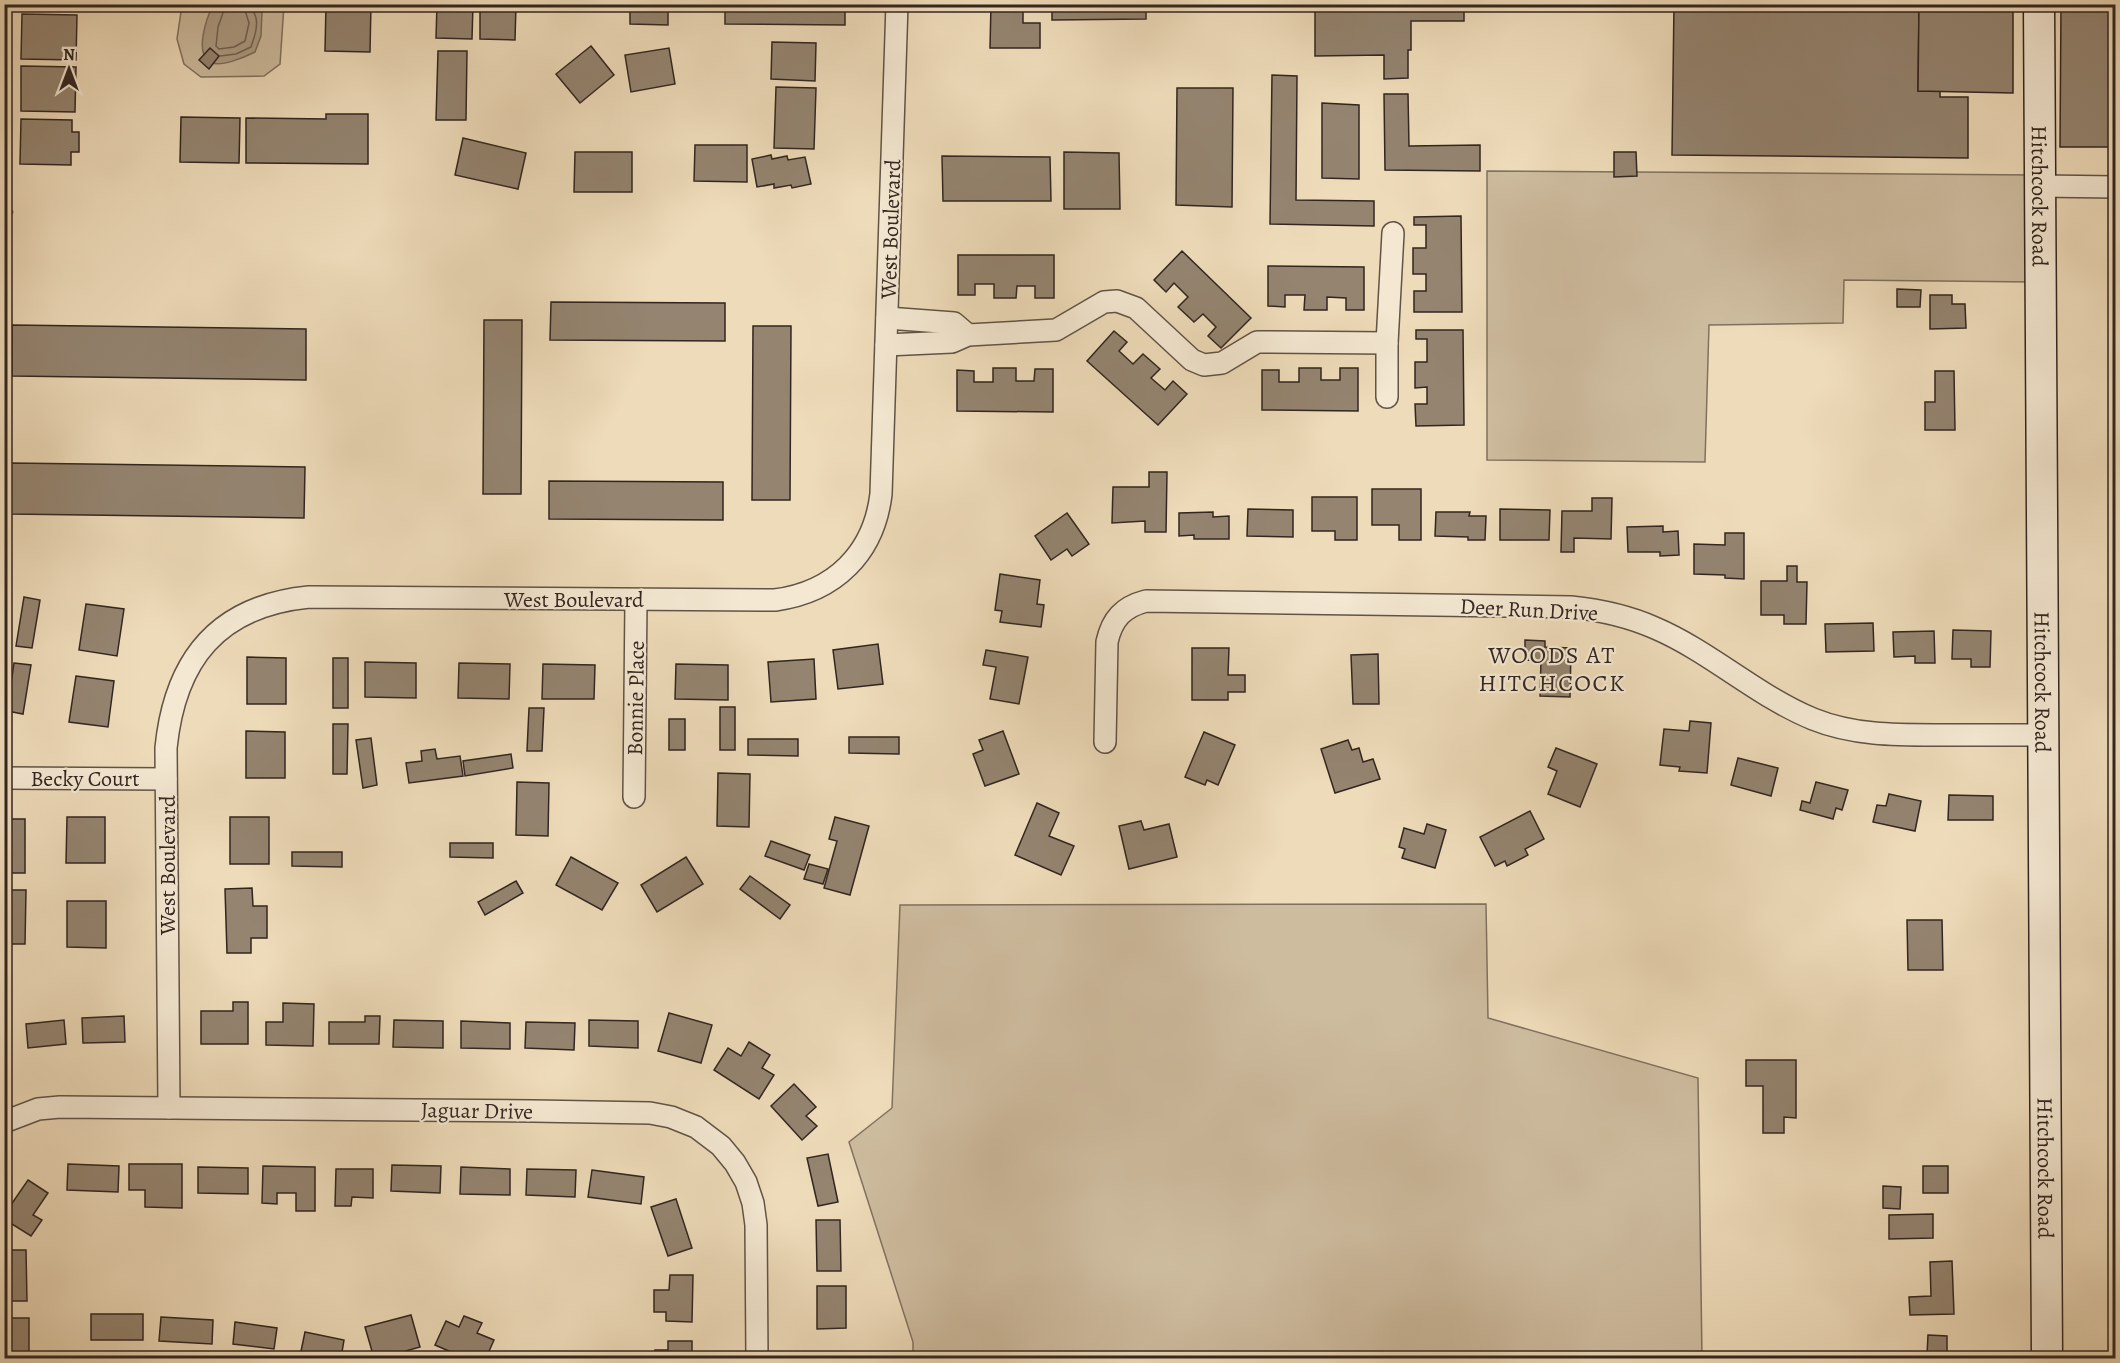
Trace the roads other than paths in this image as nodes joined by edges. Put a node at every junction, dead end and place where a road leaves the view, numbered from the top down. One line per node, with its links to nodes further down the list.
1 (897, 4): 6 (street, West Boulevard)
2 (2039, 4): 3 (street, Hitchcock Road)
3 (2040, 186): 4 (street); 12 (street, Hitchcock Road)
4 (2115, 187)
5 (1393, 233): 8 (street)
6 (887, 318): 7 (street); 9 (street, West Boulevard)
7 (968, 335): 8 (street); 9 (street)
8 (1387, 343): 10 (street)
9 (886, 345): 11 (street, West Boulevard)
10 (1387, 397)
11 (636, 600): 15 (street, West Boulevard); 16 (street, Bonnie Place)
12 (2044, 735): 13 (street, Deer Run Drive); 20 (street, Hitchcock Road)
13 (1105, 742)
14 (4, 777): 15 (street, Becky Court)
15 (166, 779): 17 (street, West Boulevard)
16 (634, 797)
17 (169, 1108): 18 (street, Jaguar Drive); 19 (street, Jaguar Drive)
18 (4, 1122)
19 (757, 1359)
20 (2048, 1359)

